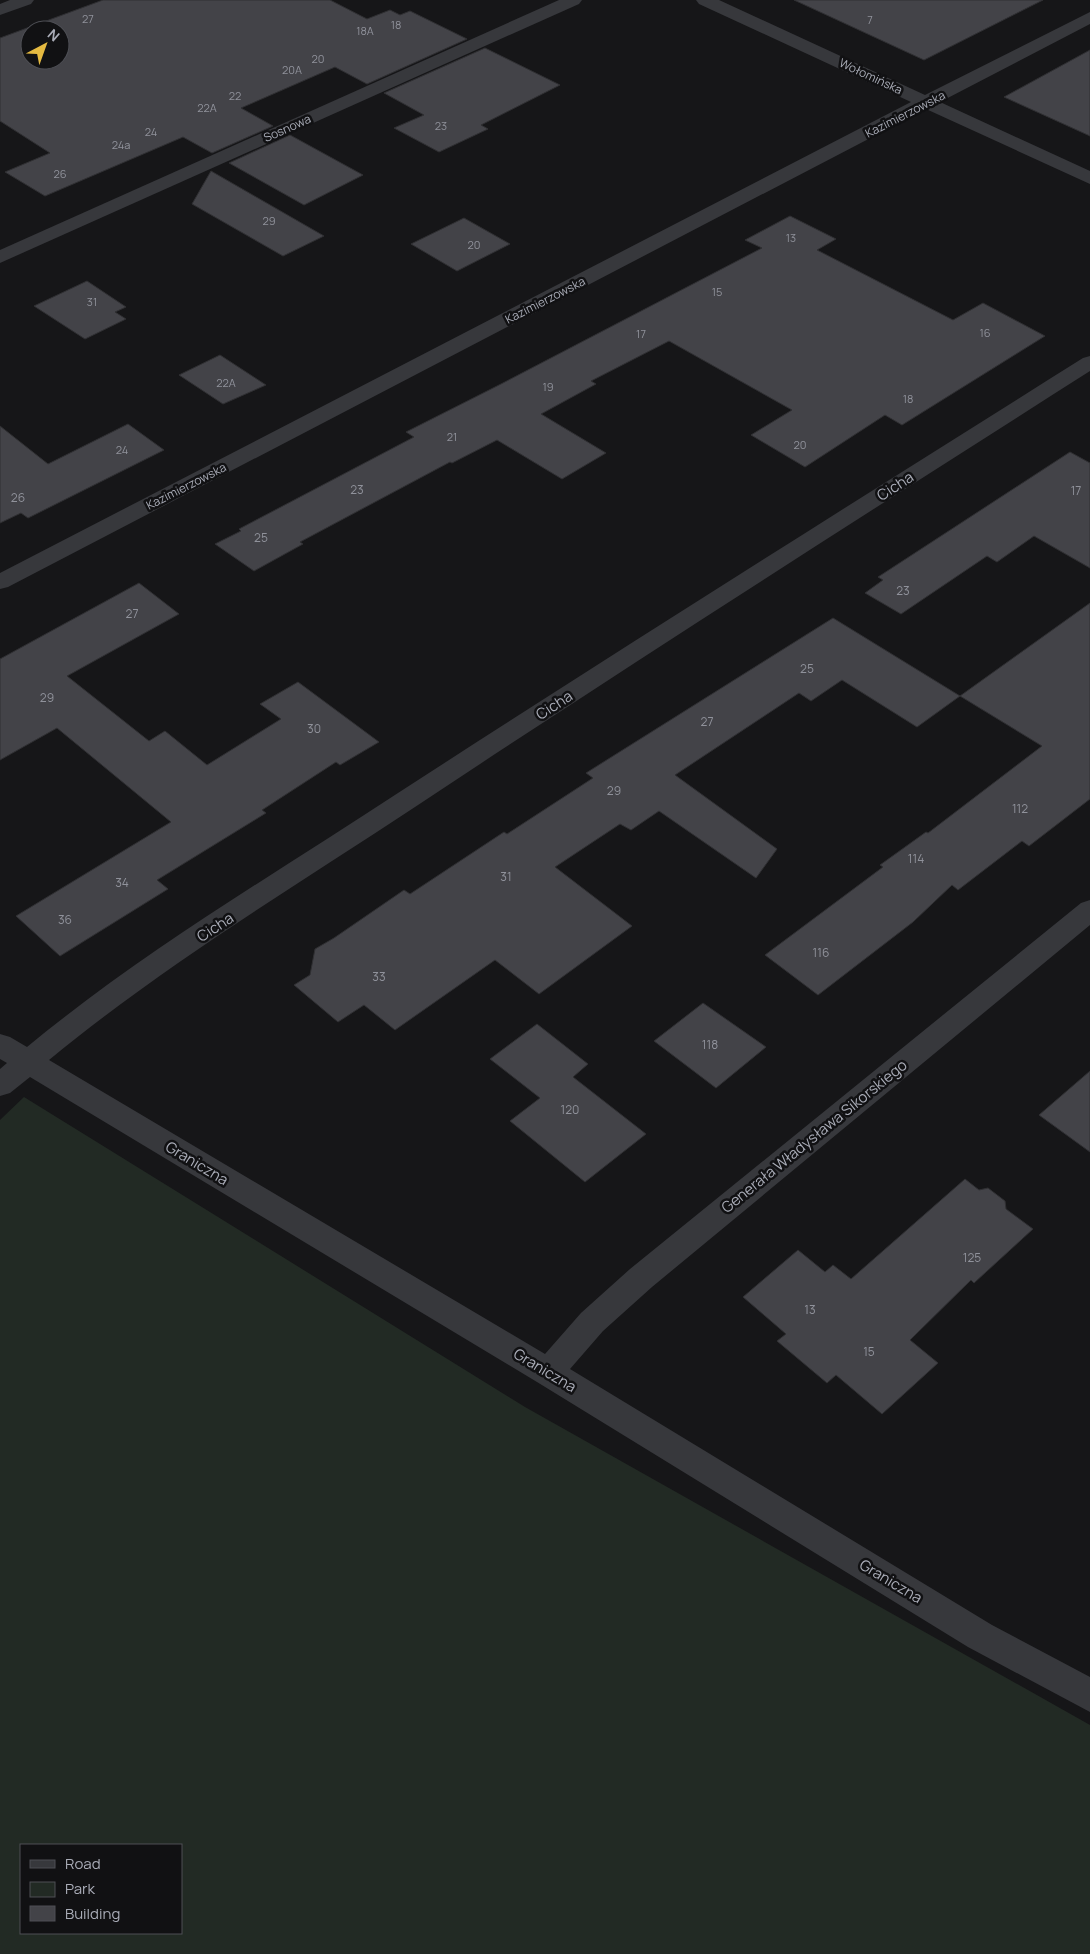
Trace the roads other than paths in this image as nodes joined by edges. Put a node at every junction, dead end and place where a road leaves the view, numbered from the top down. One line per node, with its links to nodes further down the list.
1 (25, 0): 4 (street)
2 (573, 0): 8 (street, Sosnowa)
3 (705, 0): 6 (street, Wołomińska)
4 (0, 10)
5 (1090, 17): 6 (street, Kazimierzowska)
6 (928, 102): 7 (street, Wołomińska); 10 (street, Kazimierzowska)
7 (1090, 178)
8 (0, 257)
9 (1090, 362): 13 (street, Cicha)
10 (0, 582)
11 (1090, 910): 15 (street, Generała Władysława Sikorskiego)
12 (0, 1045): 13 (street, Graniczna)
13 (27, 1062): 14 (street, Cicha); 15 (street, Graniczna)
14 (0, 1085)
15 (548, 1372): 16 (street, Graniczna)
16 (1090, 1695)

